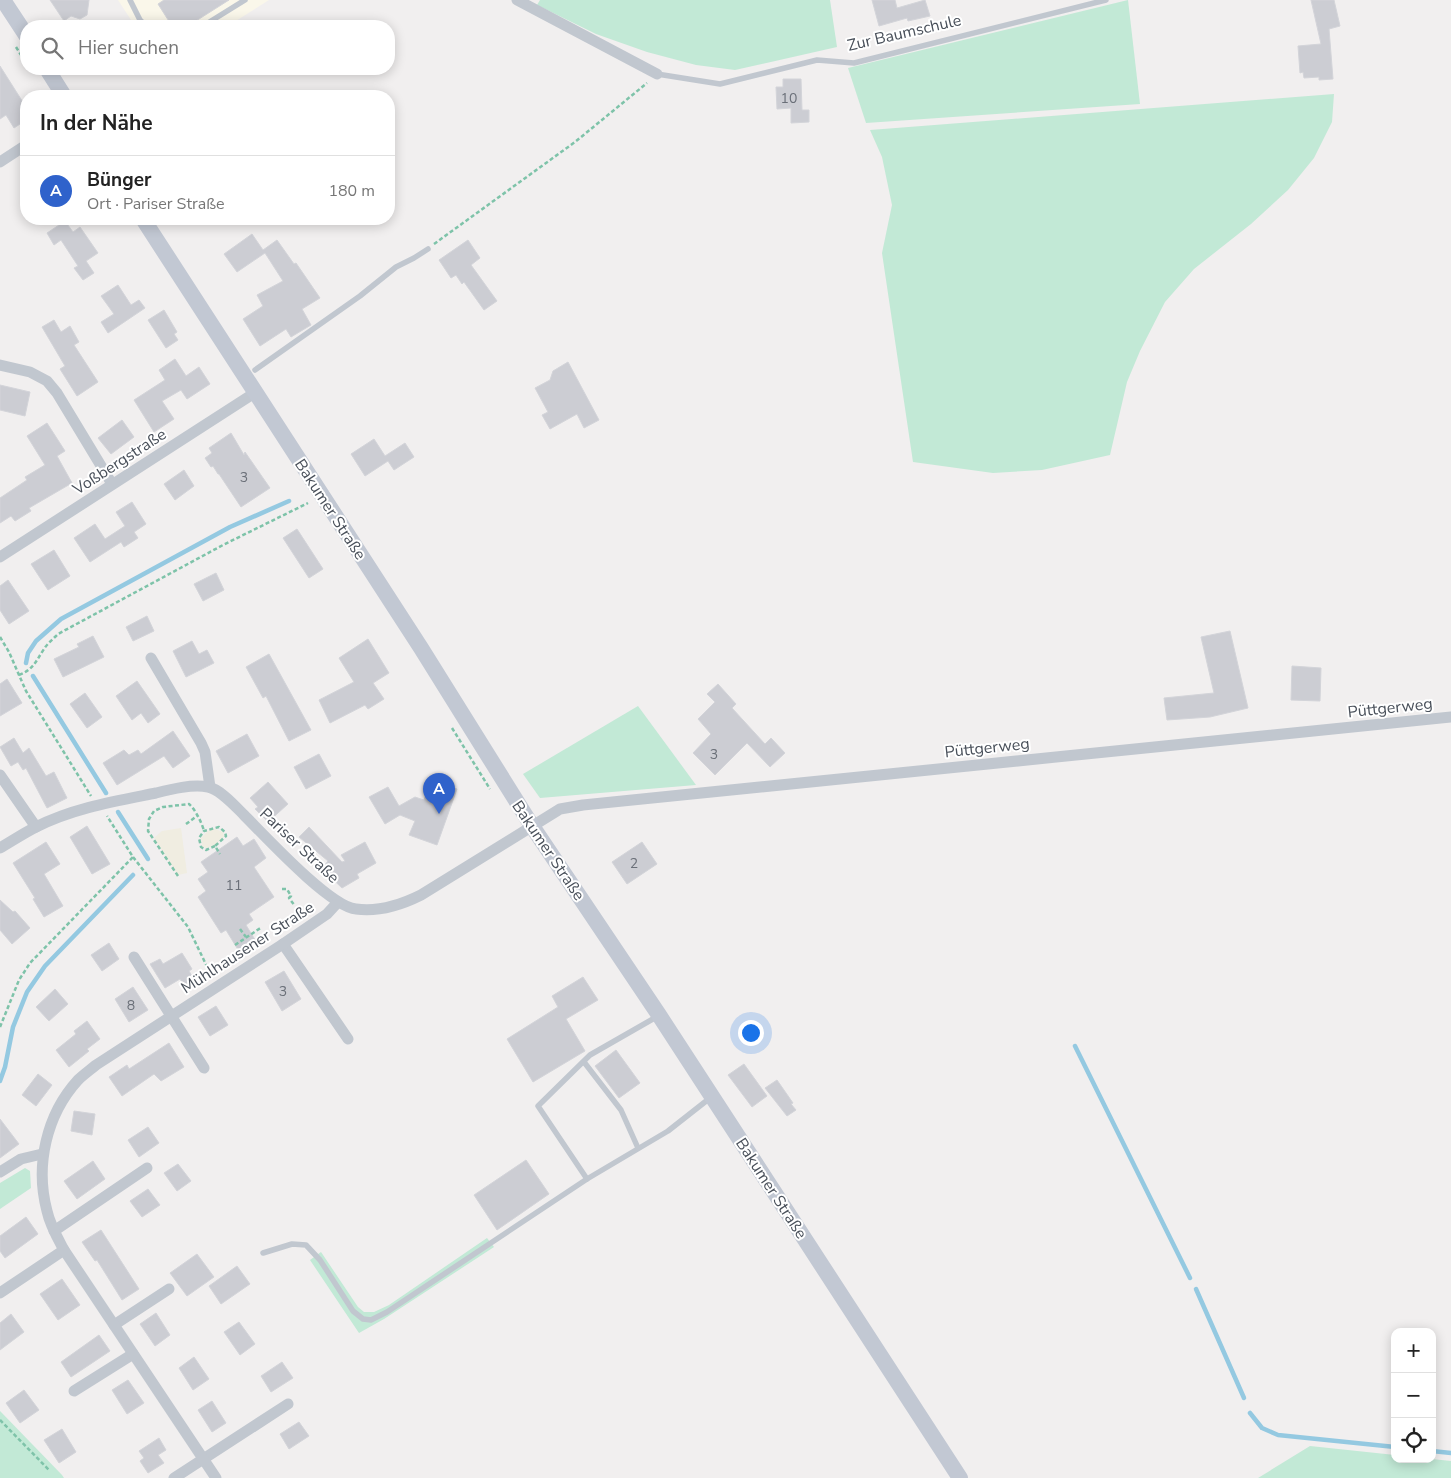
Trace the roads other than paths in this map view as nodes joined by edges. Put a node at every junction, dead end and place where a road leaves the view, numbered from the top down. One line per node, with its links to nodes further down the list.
1 (3, 0): 8 (main road)
2 (130, 0): 6 (lane)
3 (245, 0): 7 (lane)
4 (517, 0): 9 (street, Zur Baumschule)
5 (1106, 0): 9 (lane, Zur Baumschule)
6 (140, 20)
7 (212, 20)
8 (20, 26)
9 (657, 74)
10 (51, 75): 11 (main road)
11 (60, 90)
12 (20, 149): 13 (street)
13 (0, 162)
14 (147, 225): 18 (main road, Bakumer Straße)
15 (428, 249): 17 (lane)
16 (0, 365): 19 (street)
17 (255, 370)
18 (256, 392): 19 (street, Voßbergstraße); 25 (main road, Bakumer Straße)
19 (112, 484): 20 (street, Voßbergstraße)
20 (0, 557)
21 (151, 658): 24 (street)
22 (1451, 717): 25 (street, Püttgerweg)
23 (0, 775): 26 (street)
24 (210, 787): 26 (street); 28 (street, Pariser Straße)
25 (532, 826): 28 (street, Pariser Straße); 31 (main road, Bakumer Straße)
26 (36, 827): 27 (street)
27 (0, 848)
28 (338, 902): 29 (street, Mühlhausener Straße)
29 (283, 944): 32 (street, Mühlhausener Straße); 33 (street)
30 (134, 957): 32 (street, Mühlhausener Straße)
31 (659, 1015): 34 (lane); 36 (main road, Bakumer Straße)
32 (172, 1016): 35 (street, Mühlhausener Straße); 38 (street, Mühlhausener Straße)
33 (348, 1039)
34 (584, 1062): 37 (lane); 41 (lane)
35 (204, 1068)
36 (712, 1096): 37 (lane); 54 (main road, Bakumer Straße)
37 (638, 1148): 41 (lane)
38 (42, 1154): 40 (street); 42 (street, Mühlhausener Straße)
39 (146, 1168): 42 (street)
40 (0, 1172)
41 (587, 1178): 44 (lane)
42 (54, 1231): 43 (street, Mühlhausener Straße)
43 (64, 1250): 46 (street); 47 (street, Mühlhausener Straße)
44 (263, 1253)
45 (169, 1289): 47 (street)
46 (0, 1292)
47 (114, 1325): 48 (street, Mühlhausener Straße)
48 (133, 1354): 49 (street); 51 (street, Mühlhausener Straße)
49 (74, 1391)
50 (288, 1404): 51 (street)
51 (203, 1458): 52 (street); 53 (street, Mühlhausener Straße)
52 (174, 1478)
53 (216, 1478)
54 (960, 1478)

